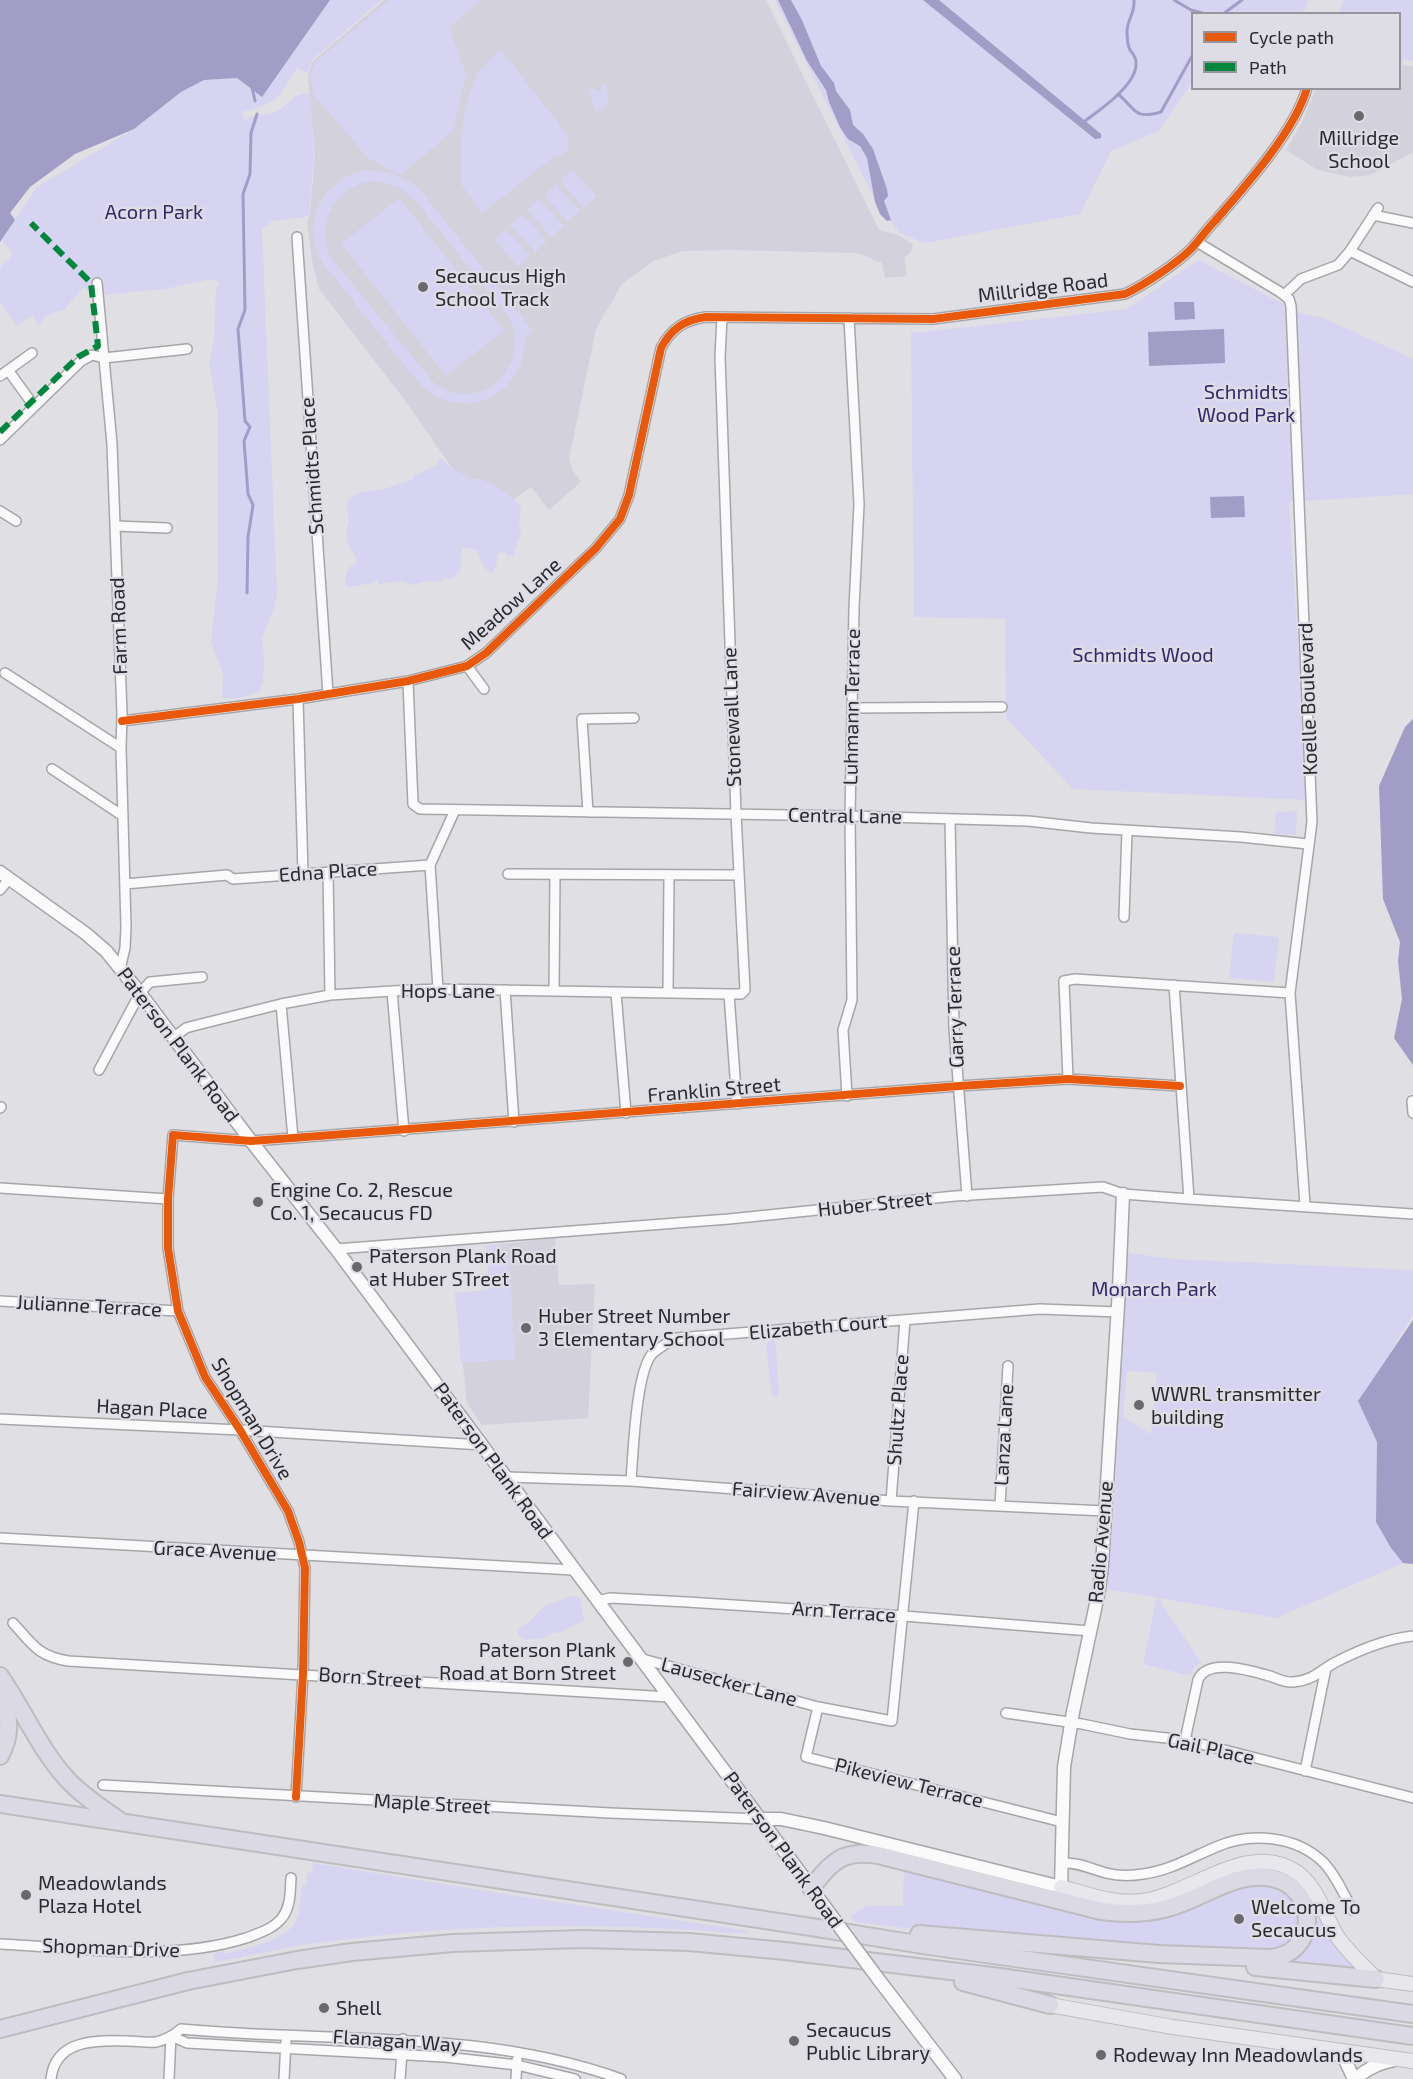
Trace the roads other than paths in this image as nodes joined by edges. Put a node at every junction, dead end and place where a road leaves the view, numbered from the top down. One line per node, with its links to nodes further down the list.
1 (1306, 90): 4 (street, Millridge Road)
2 (1413, 223): 5 (street)
3 (297, 237): 25 (street, Schmidts Place)
4 (1197, 242): 8 (street); 10 (street, Millridge Road)
5 (1350, 251): 6 (street); 8 (street)
6 (1413, 282)
7 (97, 284): 13 (street, Farm Road)
8 (1284, 295): 40 (street, Koelle Boulevard)
9 (722, 317): 10 (street, Millridge Road); 21 (street, Meadow Lane); 35 (street, Stonewall Lane)
10 (849, 318): 28 (street, Luhmann Terrace)
11 (187, 349): 13 (street)
12 (32, 353): 14 (street)
13 (104, 358): 15 (street); 19 (street, Farm Road)
14 (4, 373): 15 (street)
15 (34, 406): 16 (street)
16 (0, 440)
17 (0, 511): 18 (street)
18 (16, 521)
19 (115, 526): 20 (street); 30 (street, Farm Road)
20 (167, 528)
21 (467, 666): 23 (street, Meadow Lane); 24 (street, Meadow Lane)
22 (5, 673): 31 (street)
23 (408, 681): 25 (street, Meadow Lane); 33 (street, Central Lane)
24 (484, 688)
25 (328, 694): 26 (street, Meadow Lane)
26 (298, 699): 30 (street, Meadow Lane); 43 (street)
27 (1002, 707): 28 (street)
28 (852, 708): 37 (street, Luhmann Terrace)
29 (634, 718): 34 (street)
30 (122, 721): 31 (street, Farm Road)
31 (121, 748): 36 (street, Farm Road)
32 (52, 769): 36 (street)
33 (454, 810): 34 (street, Central Lane); 41 (street)
34 (588, 812): 35 (street, Central Lane)
35 (736, 814): 37 (street, Central Lane); 48 (street, Stonewall Lane)
36 (123, 816): 49 (street, Farm Road)
37 (850, 816): 38 (street, Central Lane); 71 (street, Luhmann Terrace)
38 (950, 819): 39 (street, Central Lane); 69 (street, Garry Terrace)
39 (1127, 831): 40 (street, Central Lane); 51 (street)
40 (1308, 843): 62 (street, Koelle Boulevard)
41 (430, 865): 42 (street, Edna Place); 55 (street)
42 (328, 872): 43 (street, Edna Place); 64 (street)
43 (303, 873): 49 (street, Edna Place)
44 (508, 874): 45 (street)
45 (555, 874): 47 (street); 58 (street)
46 (5, 875): 50 (street); 52 (street, Paterson Plank Road)
47 (669, 876): 48 (street); 61 (street)
48 (739, 876): 63 (street, Stonewall Lane)
49 (125, 884): 52 (street, Farm Road)
50 (0, 890)
51 (1124, 917)
52 (120, 969): 59 (street, Paterson Plank Road)
53 (202, 977): 59 (street)
54 (1174, 985): 62 (street); 68 (street); 70 (street)
55 (438, 989): 56 (street, Hops Lane); 57 (street, Hops Lane)
56 (505, 990): 58 (street, Hops Lane); 76 (street)
57 (392, 991): 64 (street, Hops Lane); 77 (street)
58 (554, 991): 60 (street, Hops Lane)
59 (140, 993): 66 (street, Paterson Plank Road); 67 (street)
60 (616, 993): 61 (street, Hops Lane); 74 (street)
61 (668, 993): 63 (street, Hops Lane)
62 (1290, 993): 85 (street, Koelle Boulevard)
63 (729, 994): 73 (street)
64 (330, 995): 65 (street, Hops Lane)
65 (281, 1004): 66 (street, Hops Lane); 78 (street)
66 (173, 1038): 79 (street, Paterson Plank Road)
67 (99, 1070)
68 (1068, 1079): 69 (street, Franklin Street); 70 (street, Franklin Street)
69 (959, 1086): 71 (street, Franklin Street); 82 (street, Garry Terrace)
70 (1180, 1086): 84 (street)
71 (847, 1096): 73 (street, Franklin Street)
72 (1412, 1101): 75 (street)
73 (737, 1104): 74 (street, Franklin Street)
74 (626, 1113): 76 (street, Franklin Street)
75 (1413, 1113)
76 (514, 1122): 77 (street, Franklin Street)
77 (404, 1131): 78 (street, Franklin Street)
78 (293, 1138): 79 (street, Franklin Street)
79 (251, 1141): 83 (street, Shopman Drive); 87 (street, Paterson Plank Road)
80 (0, 1188): 83 (street)
81 (1123, 1194): 82 (street, Huber Street); 84 (street, Huber Street); 90 (street, Radio Avenue)
82 (968, 1196): 87 (street, Huber Street)
83 (168, 1199): 89 (street, Shopman Drive)
84 (1189, 1199): 85 (street, Huber Street)
85 (1305, 1205): 86 (street, Huber Street)
86 (1413, 1214)
87 (336, 1249): 95 (street, Paterson Plank Road)
88 (0, 1301): 89 (street, Julianne Terrace)
89 (178, 1311): 94 (street, Shopman Drive)
90 (1118, 1312): 91 (street, Elizabeth Court); 101 (street, Radio Avenue)
91 (904, 1320): 97 (street, Elizabeth Court); 98 (street, Shultz Place)
92 (1008, 1366): 100 (street, Lanza Lane)
93 (0, 1419): 94 (street, Hagan Place)
94 (240, 1430): 95 (street, Hagan Place); 103 (street, Shopman Drive)
95 (482, 1445): 96 (street, Paterson Plank Road)
96 (507, 1478): 97 (street, Fairview Avenue); 104 (street, Paterson Plank Road)
97 (631, 1481): 98 (street, Fairview Avenue)
98 (891, 1501): 99 (street, Fairview Avenue)
99 (914, 1501): 100 (street, Fairview Avenue); 106 (street)
100 (1000, 1505): 101 (street, Fairview Avenue)
101 (1105, 1511): 108 (street, Radio Avenue)
102 (0, 1538): 103 (street, Grace Avenue)
103 (303, 1556): 104 (street, Grace Avenue); 112 (street, Shopman Drive)
104 (573, 1570): 105 (street, Paterson Plank Road)
105 (597, 1601): 106 (street, Arn Terrace); 110 (street, Paterson Plank Road)
106 (904, 1616): 108 (street, Arn Terrace); 116 (street, Lausecker Lane)
107 (13, 1623): 112 (street, Born Street)
108 (1090, 1631): 118 (street, Radio Avenue)
109 (1413, 1636): 111 (street)
110 (639, 1658): 114 (street, Paterson Plank Road); 116 (street, Lausecker Lane)
111 (1326, 1668): 119 (street); 121 (street)
112 (303, 1674): 114 (street, Born Street); 123 (street, Shopman Drive)
113 (0, 1676): 128 (highway)
114 (669, 1697): 126 (street, Paterson Plank Road)
115 (0, 1699): 120 (highway)
116 (818, 1707): 127 (street, Pikeview Terrace)
117 (1006, 1713): 118 (street, Gail Place)
118 (1072, 1723): 119 (street, Gail Place); 127 (street, Radio Avenue)
119 (1185, 1740): 121 (street, Gail Place)
120 (0, 1756)
121 (1305, 1770): 124 (street, Gail Place)
122 (104, 1785): 123 (street, Maple Street)
123 (296, 1797): 126 (street, Maple Street)
124 (1413, 1798)
125 (0, 1804): 128 (highway)
126 (760, 1819): 131 (street); 132 (street, Paterson Plank Road)
127 (1062, 1822): 129 (street, Radio Avenue)
128 (123, 1823): 134 (highway)
129 (1062, 1863): 131 (street, Radio Avenue); 133 (street)
130 (291, 1878): 135 (street, Shopman Drive)
131 (1061, 1887): 138 (main road)
132 (815, 1893): 136 (highway); 168 (street, Paterson Plank Road, bridge)
133 (1352, 1910)
134 (811, 1927): 136 (highway); 141 (highway)
135 (0, 1944)
136 (1159, 1954): 138 (highway)
137 (907, 1967): 140 (highway); 144 (highway); 147 (highway)
138 (1376, 1979): 139 (main road)
139 (1413, 1984)
140 (1050, 2005): 152 (main road)
141 (1361, 2007): 142 (highway); 143 (highway)
142 (1413, 2008)
143 (1413, 2014)
144 (2, 2031)
145 (286, 2035): 146 (street, Flanagan Way); 148 (street, Flanagan Way); 151 (street)
146 (171, 2036): 151 (street, Flanagan Way); 161 (street, Flanagan Way); 162 (street)
147 (1413, 2036)
148 (346, 2037): 149 (street, Flanagan Way); 153 (street)
149 (403, 2039): 150 (street, Flanagan Way); 155 (street)
150 (464, 2045): 154 (street, Flanagan Way); 156 (street)
151 (286, 2048): 153 (street, Flanagan Way); 163 (street)
152 (1330, 2049): 157 (main road); 169 (street)
153 (344, 2052): 155 (street, Flanagan Way)
154 (518, 2052): 159 (street, Flanagan Way); 160 (street)
155 (401, 2055): 156 (street, Flanagan Way); 164 (street)
156 (464, 2059): 160 (street, Flanagan Way)
157 (1398, 2059): 158 (main road); 169 (street)
158 (1413, 2061)
159 (577, 2065): 166 (street); 167 (street, Flanagan Way)
160 (517, 2066): 165 (street); 166 (street, Flanagan Way)
161 (51, 2079)
162 (169, 2079)
163 (284, 2079)
164 (400, 2079)
165 (516, 2079)
166 (574, 2079)
167 (621, 2079)
168 (955, 2079)
169 (1355, 2079)

